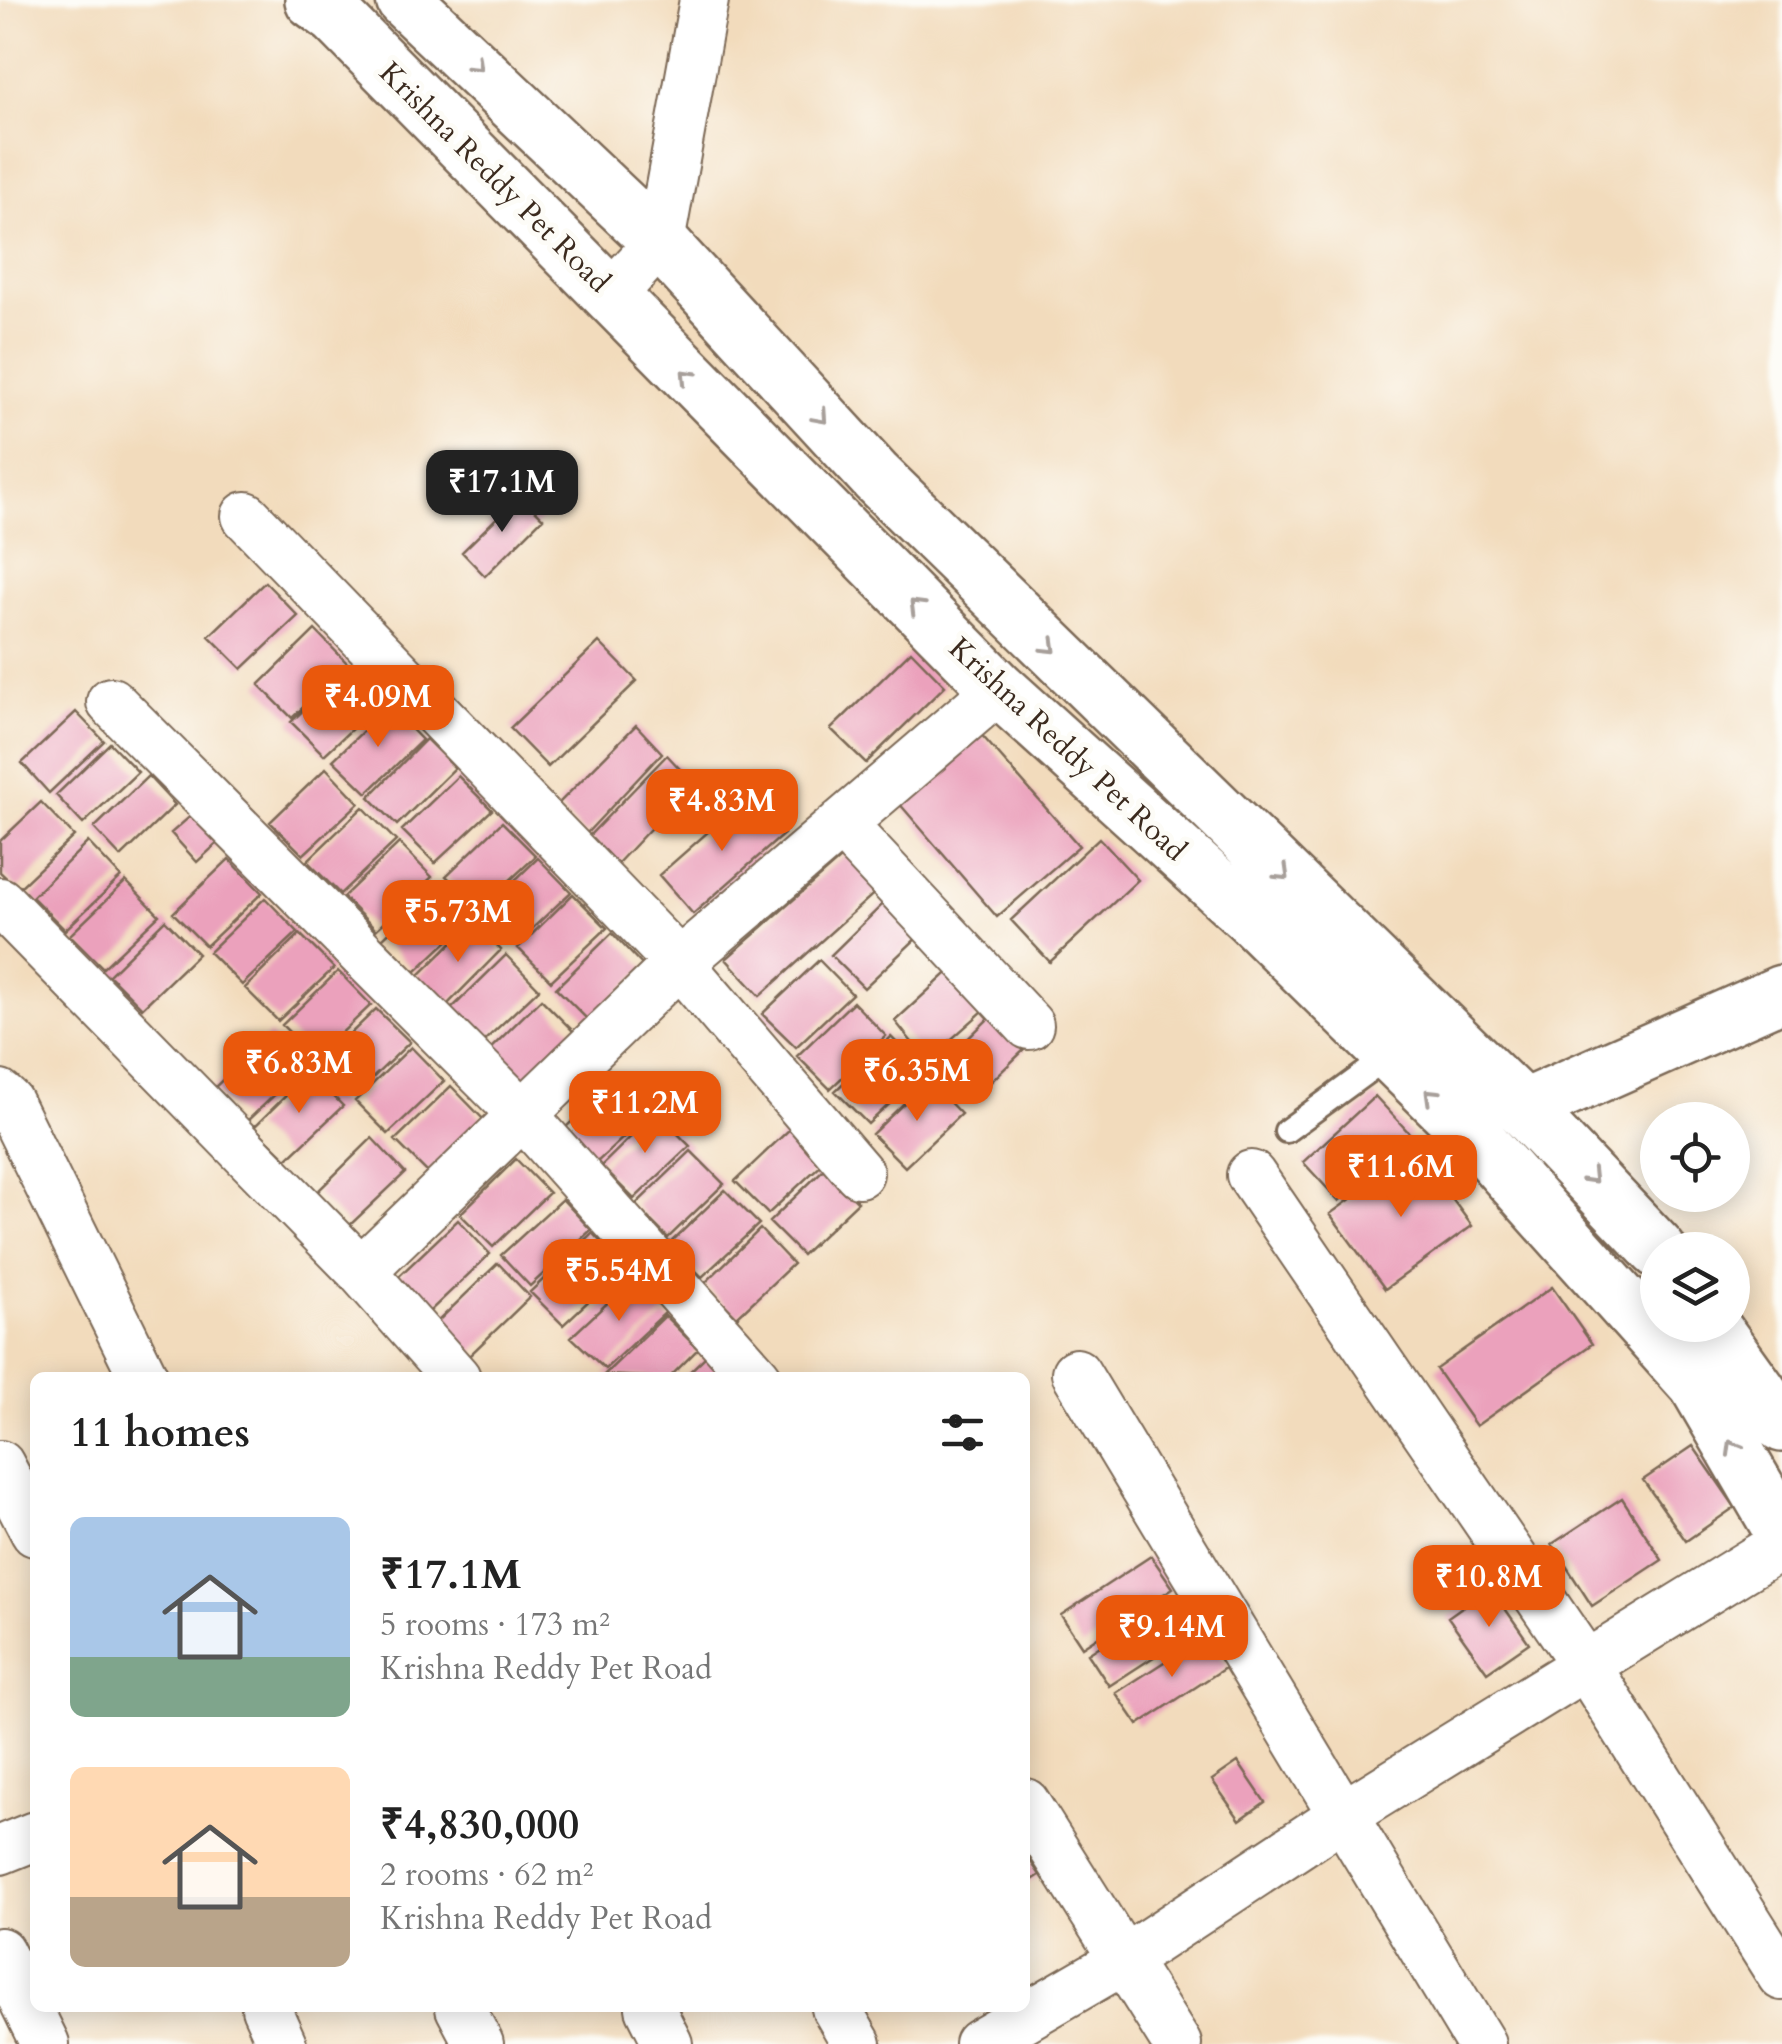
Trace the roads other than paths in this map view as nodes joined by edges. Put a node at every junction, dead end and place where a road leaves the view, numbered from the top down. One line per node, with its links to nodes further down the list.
1 (314, 0): 5 (main road, Krishna Reddy Pet Road)
2 (404, 0): 4 (main road, Krishna Reddy Pet Road, one-way to 4)
3 (704, 0): 4 (street)
4 (660, 242): 5 (street); 16 (main road, Krishna Reddy Pet Road, one-way to 16)
5 (611, 294): 7 (main road, Krishna Reddy Pet Road, one-way to 5)
6 (246, 516): 11 (street)
7 (998, 689): 9 (street); 14 (main road, Krishna Reddy Pet Road)
8 (111, 702): 17 (street)
9 (841, 824): 11 (street); 13 (street)
10 (0, 902): 22 (street)
11 (678, 963): 17 (street); 19 (street)
12 (1782, 993): 16 (main road)
13 (1029, 1025)
14 (1390, 1055): 18 (lane); 31 (main road, Krishna Reddy Pet Road, one-way to 14)
15 (0, 1095): 24 (street)
16 (1523, 1108): 21 (main road, Krishna Reddy Pet Road, one-way to 21)
17 (522, 1115): 22 (street); 26 (street)
18 (1286, 1131)
19 (859, 1173)
20 (1251, 1175): 33 (street)
21 (1641, 1232)
22 (361, 1271): 25 (street)
23 (1723, 1342): 28 (main road)
24 (141, 1372)
25 (451, 1372)
26 (752, 1372)
27 (1076, 1373): 35 (street)
28 (1782, 1424)
29 (0, 1464): 30 (street)
30 (30, 1522)
31 (1782, 1531)
32 (1782, 1544): 33 (street)
33 (1587, 1667): 35 (street); 40 (street)
34 (1030, 1811): 39 (street)
35 (1340, 1816): 39 (street); 52 (street)
36 (30, 1838): 37 (street)
37 (0, 1850)
38 (0, 1952): 45 (street)
39 (1122, 1961): 50 (street); 51 (street)
40 (1782, 1976)
41 (268, 2012): 46 (street)
42 (462, 2012): 47 (street)
43 (652, 2012): 48 (street)
44 (838, 2012): 49 (street)
45 (44, 2044)
46 (282, 2044)
47 (478, 2044)
48 (668, 2044)
49 (857, 2044)
50 (978, 2044)
51 (1177, 2044)
52 (1480, 2044)

